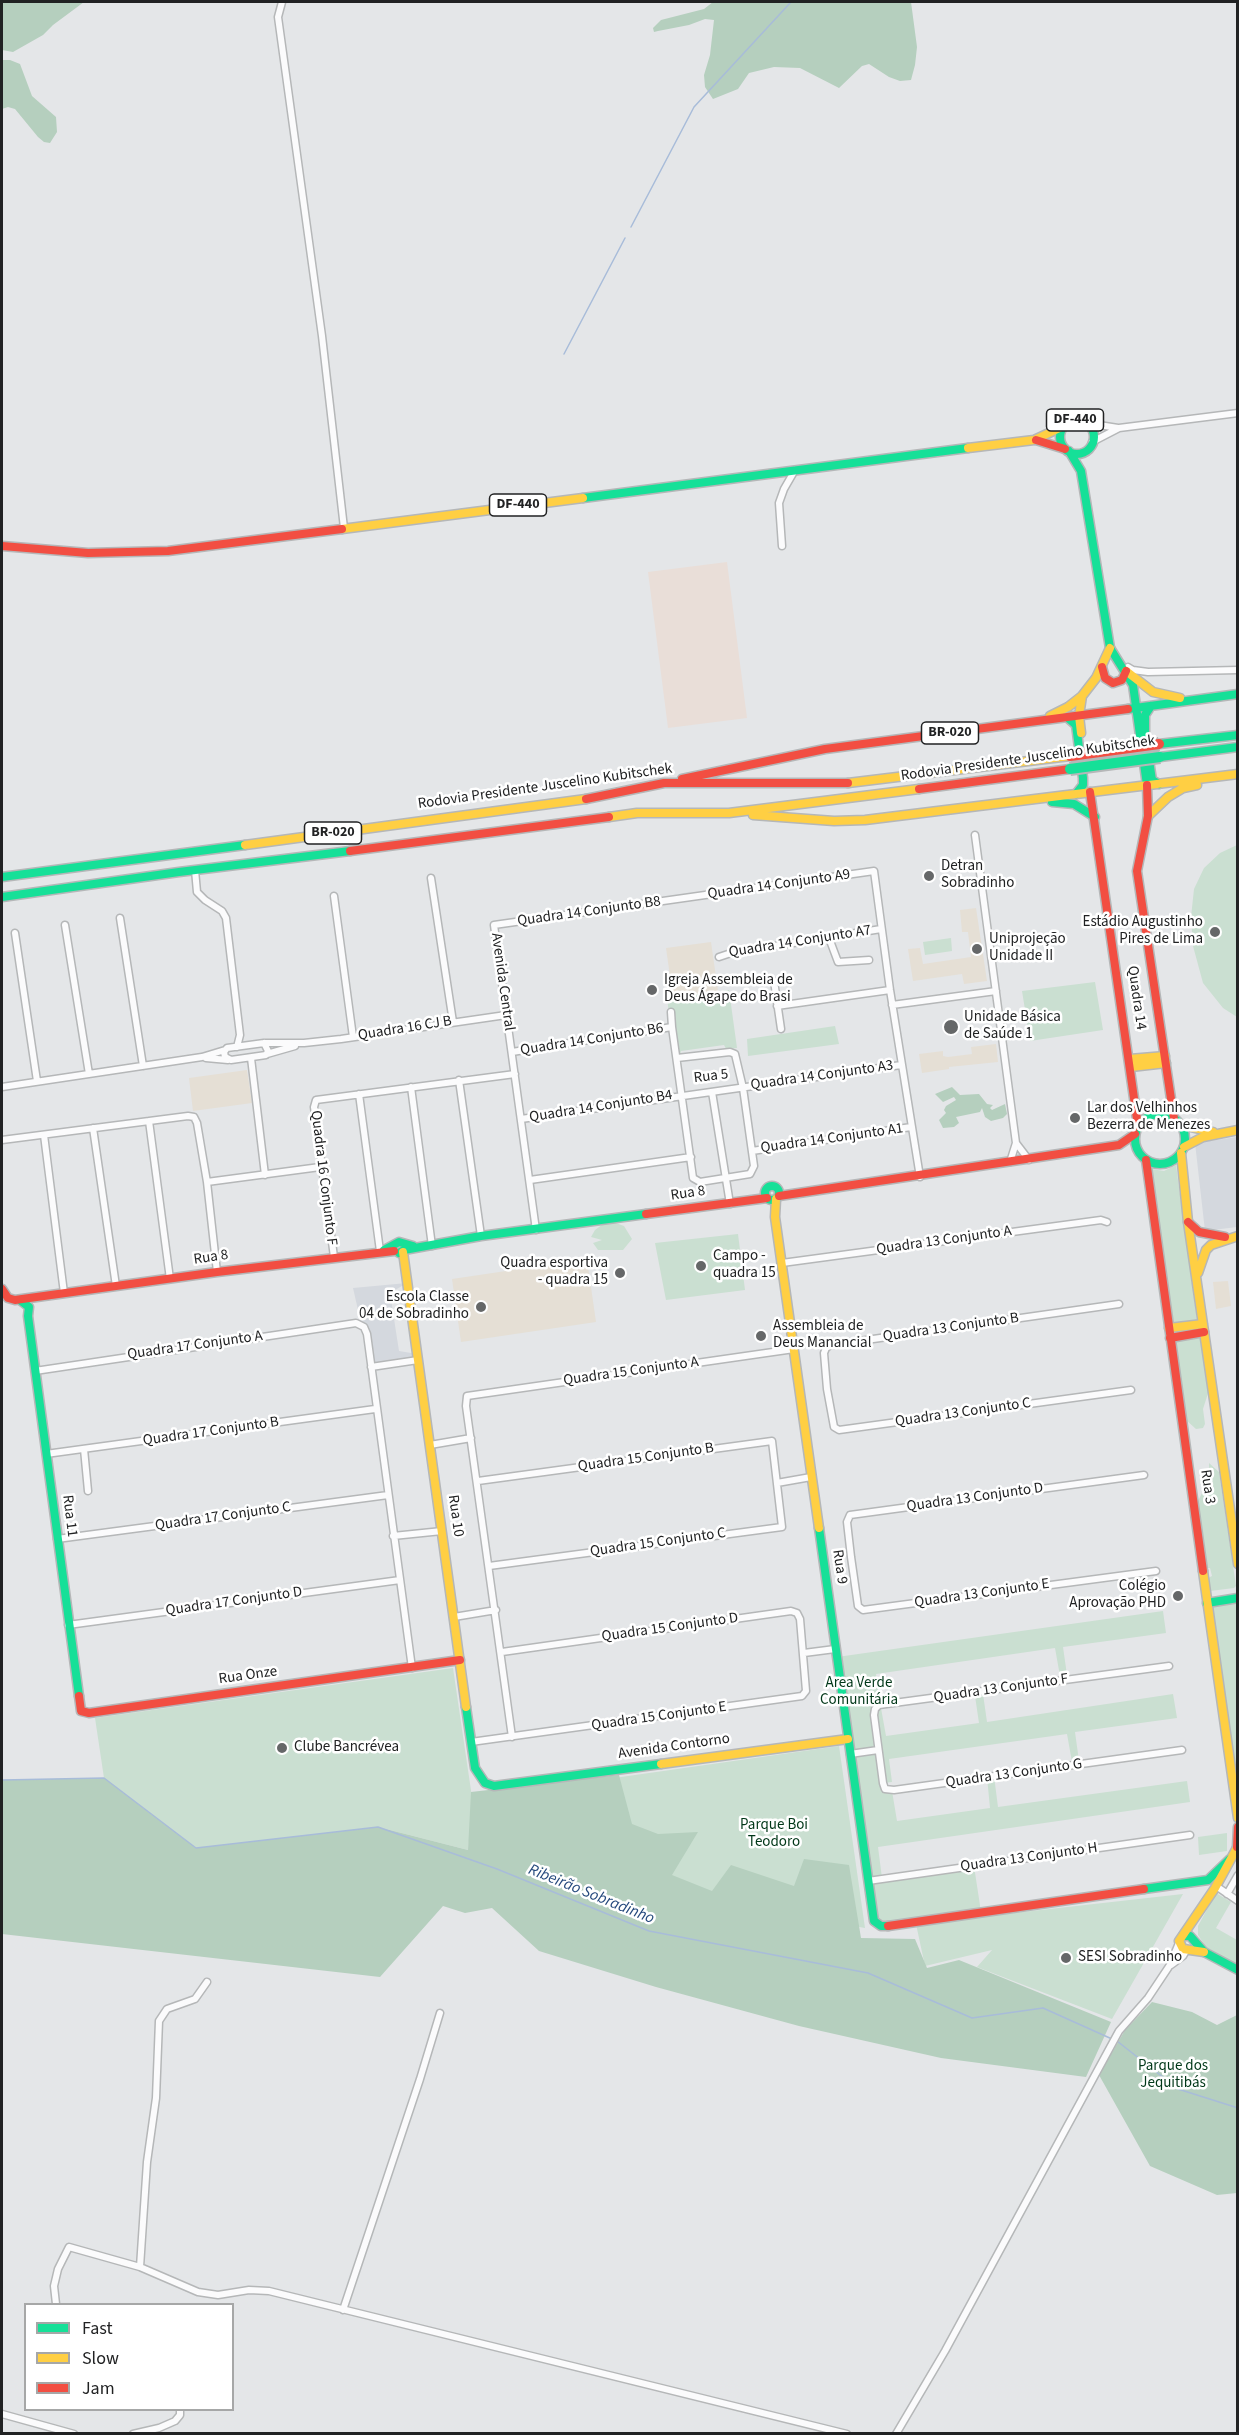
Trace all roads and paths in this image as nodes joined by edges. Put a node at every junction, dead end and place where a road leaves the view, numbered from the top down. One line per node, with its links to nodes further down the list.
1 (282, 2): 11 (street)
2 (1238, 413): 5 (street, DF-440)
3 (1086, 423): 4 (main road, DF-440); 5 (street, DF-440); 7 (main road, DF-440)
4 (1064, 426): 6 (main road, DF-440); 8 (main road, DF-440)
5 (1119, 428): 7 (street, DF-440)
6 (1034, 440): 8 (main road, DF-440); 9 (main road, DF-440)
7 (1090, 446): 8 (main road, DF-440); 10 (main road)
8 (1067, 450): 10 (main road)
9 (796, 469): 11 (main road, DF-440); 13 (street)
10 (1081, 471): 14 (main road)
11 (344, 528): 12 (main road, DF-440)
12 (2, 546)
13 (782, 546)
14 (1110, 648): 15 (main road); 16 (main road)
15 (1120, 661): 18 (main road); 19 (street)
16 (1102, 667): 18 (main road); 22 (main road)
17 (1238, 670): 19 (street)
18 (1126, 671): 20 (main road)
19 (1167, 672): 20 (street)
20 (1135, 683): 23 (main road); 25 (main road)
21 (1238, 694): 23 (main road, BR-020)
22 (1082, 696): 26 (main road); 27 (main road)
23 (1201, 700): 24 (main road, BR-020)
24 (1151, 706): 25 (main road, BR-020); 32 (main road)
25 (1136, 709): 26 (main road, BR-020); 33 (main road)
26 (1079, 719): 27 (main road, BR-020); 34 (main road, Quadra 14); 35 (main road)
27 (1036, 722): 31 (main road, BR-020)
28 (1238, 735): 31 (main road, Rodovia Presidente Juscelino Kubitschek / BR-020, bridge)
29 (1238, 747): 37 (main road, Rodovia Presidente Juscelino Kubitschek / BR-020, bridge)
30 (1238, 774): 32 (main road, BR-020); 38 (main road)
31 (664, 783): 41 (main road, Rodovia Presidente Juscelino Kubitschek / BR-020)
32 (1159, 784): 33 (main road, BR-020)
33 (1147, 785): 34 (main road, BR-020); 38 (main road)
34 (1090, 792): 35 (main road, BR-020); 39 (main road, Quadra 14)
35 (1076, 794): 36 (main road, BR-020)
36 (992, 806): 37 (main road, BR-020); 39 (main road)
37 (729, 813): 43 (main road, Rodovia Presidente Juscelino Kubitschek / BR-020)
38 (1148, 816): 80 (main road)
39 (1095, 817): 83 (main road, Quadra 14)
40 (975, 835): 61 (street)
41 (224, 847): 42 (main road, Rodovia Presidente Juscelino Kubitschek / BR-020); 43 (main road)
42 (188, 852): 45 (main road); 46 (main road, Rodovia Presidente Juscelino Kubitschek / BR-020)
43 (225, 868): 44 (main road, Rodovia Presidente Juscelino Kubitschek / BR-020)
44 (195, 870): 45 (main road, Rodovia Presidente Juscelino Kubitschek / BR-020); 69 (street)
45 (179, 872): 49 (main road, Rodovia Presidente Juscelino Kubitschek / BR-020)
46 (2, 877)
47 (431, 878): 66 (street)
48 (334, 896): 70 (street)
49 (2, 897)
50 (684, 898): 53 (street, Quadra 14 Conjunto B8); 54 (street, Quadra 14 Conjunto A9)
51 (120, 918): 85 (street)
52 (65, 925): 86 (street)
53 (494, 925): 65 (street, Avenida Central)
54 (881, 929): 56 (street, Quadra 14 Conjunto A7); 60 (street)
55 (15, 933): 89 (street)
56 (829, 938): 57 (street, Quadra 14 Conjunto A7); 58 (street)
57 (719, 957)
58 (869, 960)
59 (774, 981): 63 (street)
60 (890, 990): 62 (street); 63 (street)
61 (996, 991): 62 (street); 107 (street)
62 (892, 1005): 84 (street)
63 (777, 1006): 68 (street)
64 (671, 1012): 67 (street)
65 (506, 1015): 66 (street, Quadra 16 CJ B); 76 (street, Avenida Central)
66 (453, 1022): 70 (street, Quadra 16 CJ B)
67 (672, 1027): 76 (street, Quadra 14 Conjunto B6); 79 (street)
68 (781, 1029)
69 (240, 1035): 73 (street); 74 (street)
70 (353, 1037): 72 (street, Quadra 16 CJ B)
71 (264, 1043): 72 (street, Quadra 16 CJ B); 73 (street, Quadra 16 CJ B); 77 (street)
72 (304, 1043): 77 (street, Quadra 16 CJ B)
73 (248, 1045): 74 (street, Quadra 16 CJ B)
74 (237, 1047): 75 (street, Quadra 16 CJ B)
75 (225, 1050): 78 (street, Quadra 16 CJ B); 81 (street)
76 (512, 1052): 87 (street, Avenida Central)
77 (267, 1054): 82 (street, Quadra 16 CJ B)
78 (202, 1057): 81 (street, Quadra 16 CJ B); 85 (street)
79 (677, 1058): 92 (street); 95 (street)
80 (1165, 1059): 83 (main road); 98 (main road)
81 (228, 1060): 82 (street, Quadra 16 CJ B)
82 (251, 1061): 115 (street)
83 (1131, 1063): 101 (main road, Quadra 14)
84 (901, 1065): 92 (street, Quadra 14 Conjunto A3); 99 (street)
85 (143, 1066): 86 (street)
86 (89, 1074): 89 (street)
87 (515, 1074): 88 (street); 96 (street, Avenida Central)
88 (459, 1080): 91 (street); 125 (street)
89 (37, 1082): 90 (street)
90 (2, 1087)
91 (411, 1087): 94 (street); 127 (street)
92 (743, 1088): 93 (street, Rua 5); 108 (street)
93 (712, 1092): 95 (street, Rua 5); 116 (street)
94 (359, 1094): 114 (street, Quadra 16 Conjunto F); 128 (street)
95 (682, 1095): 96 (street, Quadra 14 Conjunto B4); 110 (street)
96 (521, 1119): 118 (street, Avenida Central)
97 (149, 1121): 100 (street); 119 (street); 133 (street)
98 (1177, 1122): 101 (main road); 103 (main road); 109 (main road)
99 (911, 1127): 108 (street, Quadra 14 Conjunto A1); 117 (street)
100 (93, 1128): 104 (street); 134 (street)
101 (1137, 1130): 106 (main road); 111 (main road)
102 (1238, 1130): 103 (main road)
103 (1219, 1133): 109 (main road)
104 (44, 1135): 105 (street); 136 (street)
105 (2, 1140)
106 (1119, 1145): 111 (main road); 112 (main road)
107 (1017, 1146): 112 (street); 113 (street)
108 (752, 1150): 116 (street)
109 (1182, 1150): 111 (main road); 123 (main road, Rua 3)
110 (691, 1157): 116 (street); 118 (street)
111 (1143, 1157): 142 (main road, Rua 3)
112 (1029, 1160): 113 (main road)
113 (1010, 1163): 117 (main road)
114 (320, 1167): 115 (street); 129 (street, Quadra 16 Conjunto F)
115 (265, 1175): 119 (street)
116 (725, 1177): 121 (street)
117 (920, 1177): 120 (main road)
118 (530, 1180): 124 (street, Avenida Central)
119 (207, 1182): 131 (street)
120 (772, 1196): 121 (main road, Rua 8); 130 (main road, Rua 9)
121 (730, 1203): 124 (main road, Rua 8)
122 (1107, 1222): 130 (street, Quadra 13 Conjunto A)
123 (1188, 1222): 126 (main road); 132 (main road, Rua 3)
124 (536, 1230): 125 (main road, Rua 8)
125 (481, 1236): 127 (main road, Rua 8)
126 (1233, 1237): 132 (main road)
127 (432, 1246): 128 (main road, Rua 8)
128 (394, 1250): 129 (main road, Rua 8); 144 (main road, Rua 10)
129 (334, 1257): 131 (main road, Rua 8)
130 (782, 1263): 143 (main road, Rua 9)
131 (217, 1272): 133 (main road, Rua 8)
132 (1197, 1276): 141 (main road, Rua 3)
133 (170, 1279): 134 (main road, Rua 8)
134 (116, 1286): 136 (main road, Rua 8)
135 (2, 1289): 138 (main road)
136 (64, 1293): 137 (main road, Rua 8)
137 (44, 1297): 138 (main road); 140 (main road)
138 (20, 1300): 140 (main road, Rua 11)
139 (1119, 1304): 147 (street, Quadra 13 Conjunto B)
140 (28, 1316): 146 (main road, Rua 11)
141 (1203, 1328): 142 (main road); 160 (main road, Rua 3)
142 (1169, 1333): 172 (main road, Rua 3)
143 (794, 1349): 150 (street, Quadra 15 Conjunto A); 155 (main road, Rua 9)
144 (418, 1360): 145 (street); 151 (main road, Rua 10)
145 (371, 1367): 146 (street, Quadra 17 Conjunto A); 149 (street)
146 (35, 1371): 153 (main road, Rua 11)
147 (827, 1389): 148 (street, Quadra 13 Conjunto C)
148 (1131, 1390)
149 (375, 1409): 152 (street, Quadra 17 Conjunto B); 159 (street)
150 (471, 1438): 151 (street); 156 (street)
151 (430, 1445): 162 (main road, Rua 10)
152 (84, 1449): 153 (street, Quadra 17 Conjunto B); 158 (street)
153 (46, 1454): 165 (main road, Rua 11)
154 (1144, 1475): 166 (street, Quadra 13 Conjunto D)
155 (812, 1477): 157 (street); 176 (main road, Rua 9)
156 (478, 1481): 157 (street, Quadra 15 Conjunto B); 168 (street)
157 (777, 1483): 168 (street, Quadra 15 Conjunto C)
158 (88, 1491)
159 (388, 1495): 163 (street); 165 (street, Quadra 17 Conjunto C)
160 (1229, 1504): 161 (main road); 164 (main road, Rua 3)
161 (1238, 1515)
162 (442, 1531): 163 (street); 174 (main road, Rua 10)
163 (393, 1536): 170 (street)
164 (1235, 1537): 167 (main road, Rua 3)
165 (57, 1539): 175 (main road, Rua 11)
166 (851, 1557): 169 (street, Quadra 13 Conjunto E)
167 (1238, 1564)
168 (489, 1566): 173 (street)
169 (1156, 1571)
170 (400, 1580): 175 (street, Quadra 17 Conjunto D); 181 (street)
171 (1238, 1598): 172 (main road)
172 (1207, 1603): 183 (main road, Rua 3)
173 (496, 1610): 174 (street); 177 (street)
174 (454, 1617): 179 (main road, Rua 10)
175 (68, 1625): 182 (main road, Rua 11)
176 (836, 1648): 178 (street); 185 (main road, Rua 9)
177 (502, 1652): 178 (street, Quadra 15 Conjunto D); 184 (street)
178 (804, 1653): 184 (street, Quadra 15 Conjunto E)
179 (460, 1660): 181 (main road, Rua Onze); 186 (main road, Rua 10)
180 (1169, 1666): 188 (street, Quadra 13 Conjunto F)
181 (412, 1668): 182 (main road, Rua Onze)
182 (89, 1713)
183 (1226, 1736): 187 (main road); 192 (main road, Rua 3)
184 (512, 1737): 186 (street, Quadra 15 Conjunto E)
185 (848, 1739): 190 (main road, Rua 9); 191 (main road, Avenida Contorno)
186 (471, 1742): 191 (main road, Rua 10)
187 (1238, 1749)
188 (878, 1750): 189 (street, Quadra 13 Conjunto G); 190 (street)
189 (1182, 1750)
190 (850, 1754): 197 (main road, Rua 9)
191 (475, 1768)
192 (1238, 1818)
193 (1238, 1827): 195 (main road)
194 (1190, 1835): 197 (street, Quadra 13 Conjunto H)
195 (1237, 1847): 198 (main road)
196 (1238, 1875): 199 (street)
197 (868, 1881): 198 (main road, Rua 9)
198 (1211, 1885): 199 (street); 201 (main road)
199 (1227, 1894): 200 (street)
200 (1238, 1901)
201 (1186, 1943): 202 (main road); 213 (street)
202 (1238, 1970)
203 (207, 1982): 205 (street)
204 (440, 2013): 207 (street)
205 (140, 2267): 206 (street); 207 (street)
206 (56, 2303)
207 (343, 2310): 212 (street)
208 (180, 2411): 211 (street)
209 (2, 2414): 210 (street)
210 (74, 2433)
211 (133, 2433)
212 (847, 2433)
213 (896, 2433)

